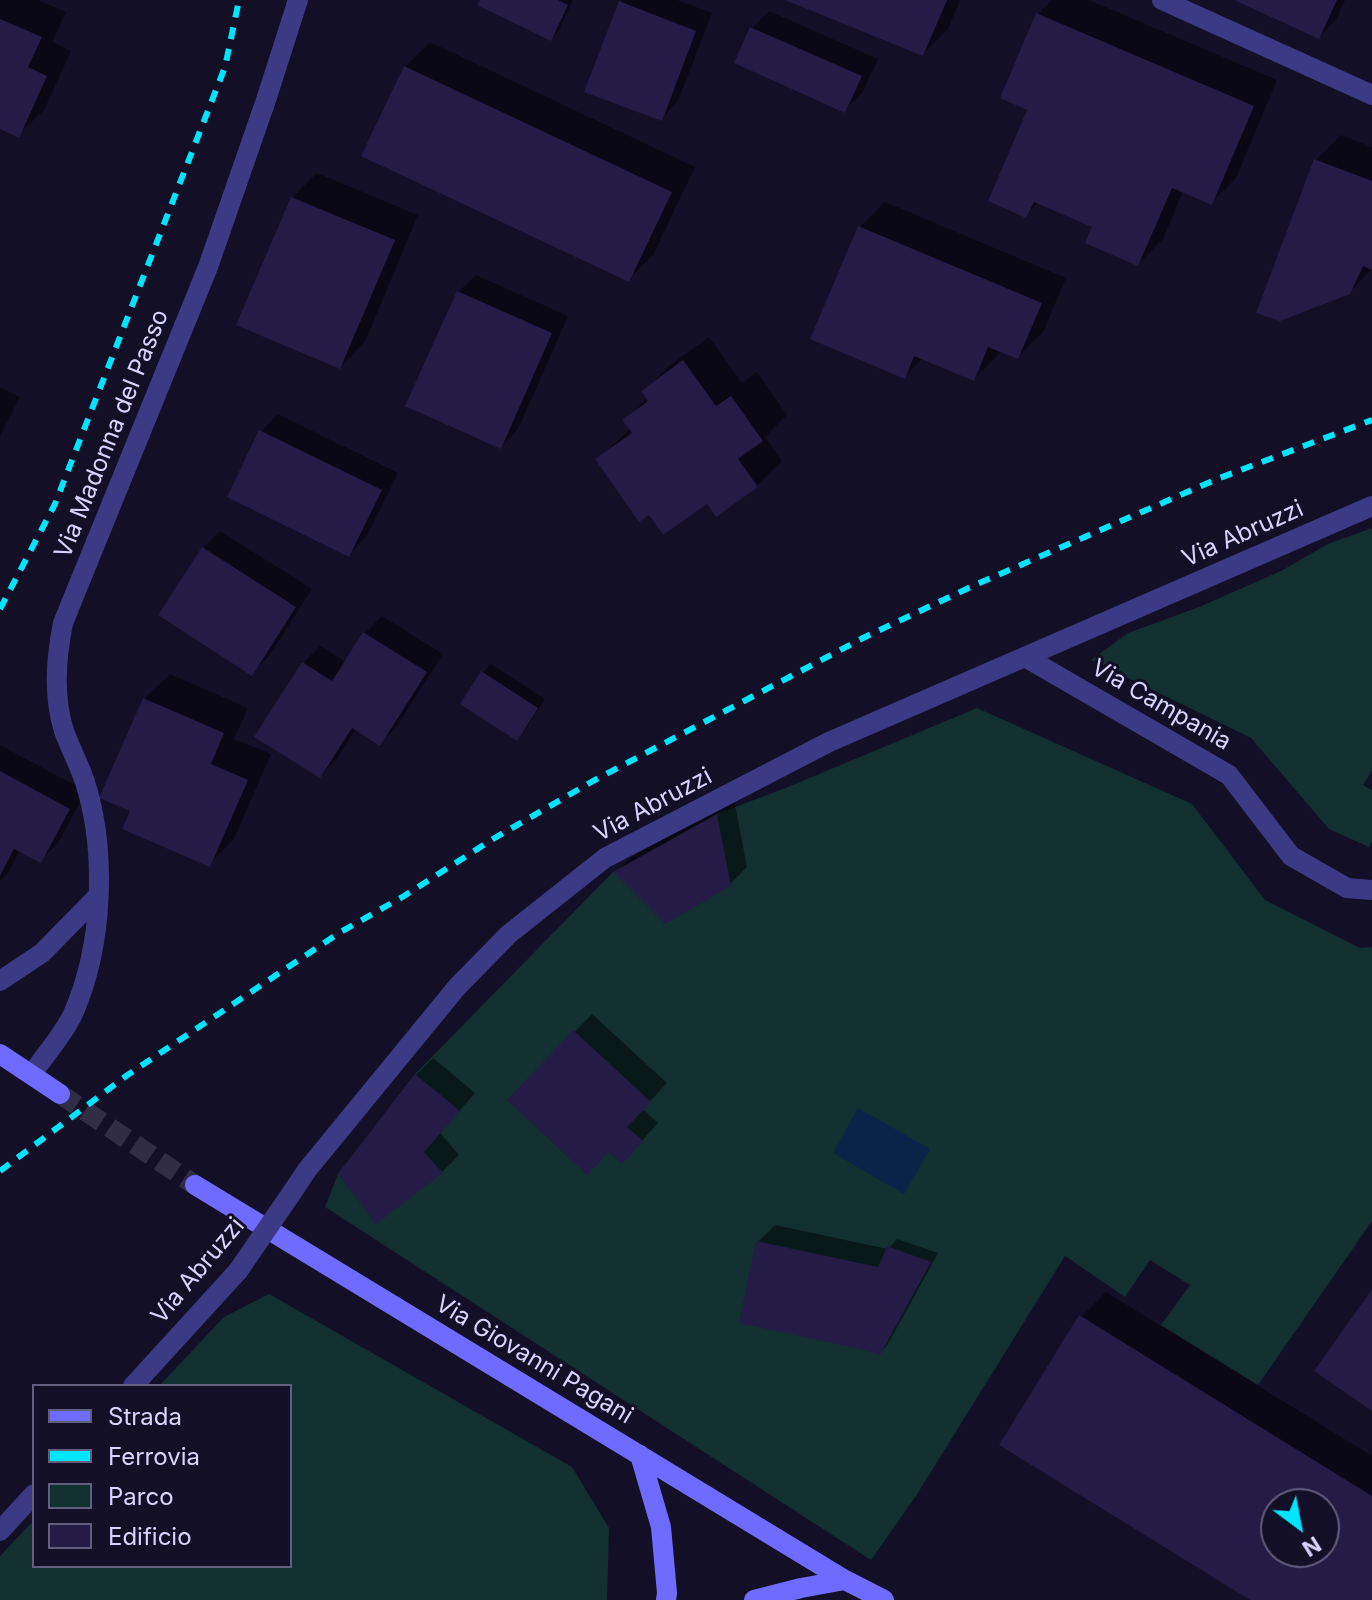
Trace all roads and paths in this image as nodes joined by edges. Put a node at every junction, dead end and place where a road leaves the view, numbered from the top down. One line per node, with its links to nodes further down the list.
1 (298, 0): 7 (street, Via Madonna del Passo)
2 (1162, 0): 3 (street)
3 (1372, 95)
4 (1372, 506): 5 (street, Via Abruzzi)
5 (1025, 657): 6 (street, Via Campania); 13 (street, Via Abruzzi, bridge)
6 (1372, 890)
7 (98, 896): 8 (street); 10 (street, Via Madonna del Passo)
8 (0, 981)
9 (0, 1054): 10 (street)
10 (32, 1074): 11 (street)
11 (60, 1094)
12 (195, 1185): 14 (street, Via Giovanni Pagani)
13 (135, 1384)
14 (640, 1455): 17 (street, Via Giovanni Pagani); 18 (street)
15 (32, 1496): 16 (street)
16 (0, 1531)
17 (845, 1580): 19 (street); 20 (street); 21 (street, Via Giovanni Pagani)
18 (666, 1600)
19 (754, 1600)
20 (836, 1600)
21 (884, 1600)

